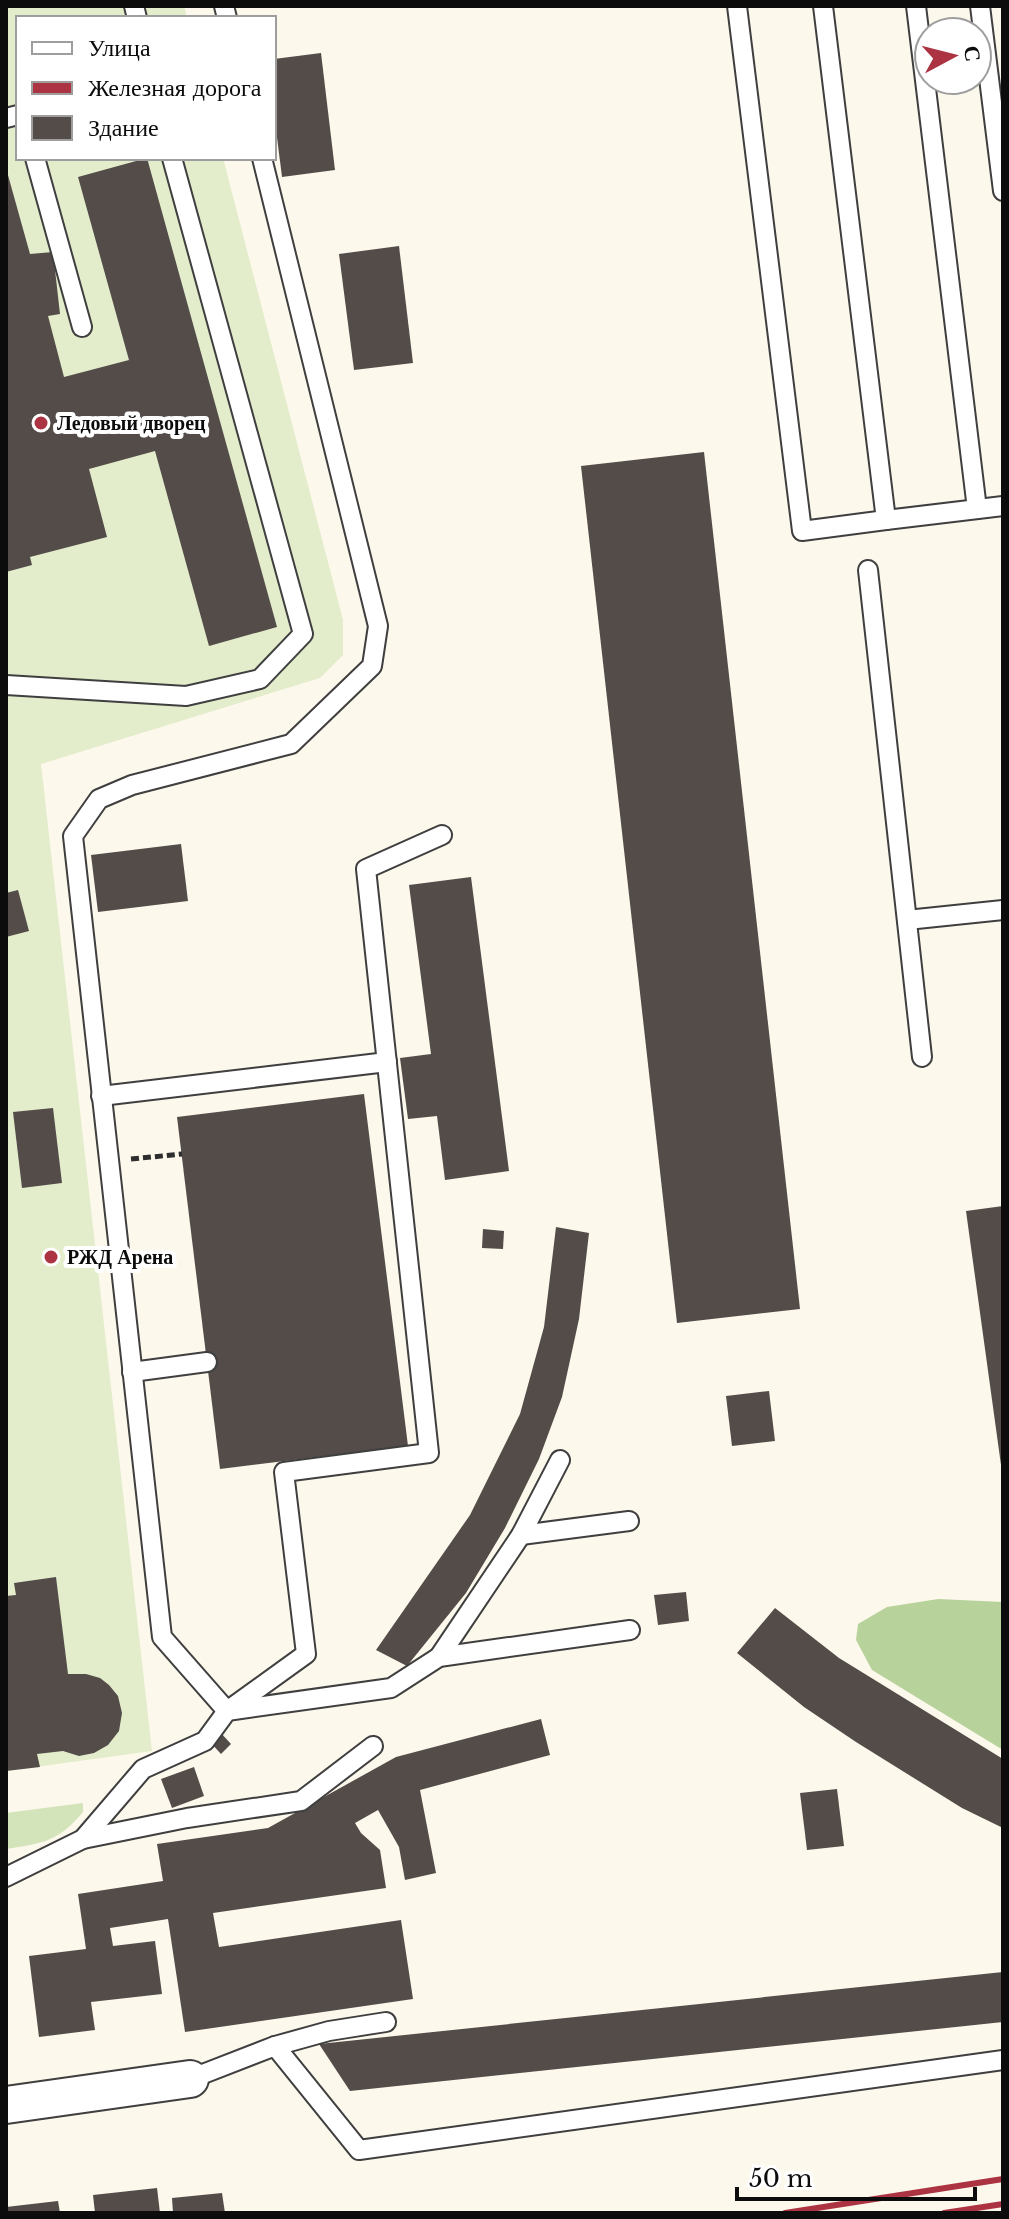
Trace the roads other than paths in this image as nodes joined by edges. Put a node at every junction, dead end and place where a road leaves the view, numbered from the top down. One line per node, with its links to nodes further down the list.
1 (737, 6): 12 (lane)
2 (823, 6): 12 (lane)
3 (916, 6): 11 (lane)
4 (980, 6): 8 (lane)
5 (36, 160): 9 (lane)
6 (173, 160): 14 (lane)
7 (262, 160): 20 (lane)
8 (1003, 191)
9 (82, 327)
10 (1003, 506): 11 (lane)
11 (977, 509): 12 (lane)
12 (886, 520)
13 (868, 570): 17 (lane)
14 (6, 685)
15 (442, 835): 19 (lane)
16 (1003, 910): 17 (lane)
17 (907, 920): 18 (lane)
18 (922, 1057)
19 (387, 1062): 20 (lane); 28 (lane)
20 (101, 1096): 22 (lane)
21 (207, 1362): 22 (lane)
22 (132, 1372): 28 (lane)
23 (560, 1460): 25 (lane)
24 (629, 1521): 25 (lane)
25 (521, 1535): 27 (lane)
26 (630, 1630): 27 (lane)
27 (439, 1657): 28 (lane)
28 (227, 1711): 30 (lane)
29 (373, 1746): 30 (lane)
30 (83, 1839): 31 (lane)
31 (6, 1877)
32 (386, 2022): 33 (lane)
33 (275, 2046): 34 (lane); 35 (lane)
34 (1003, 2060)
35 (190, 2079): 36 (street)
36 (6, 2105)

